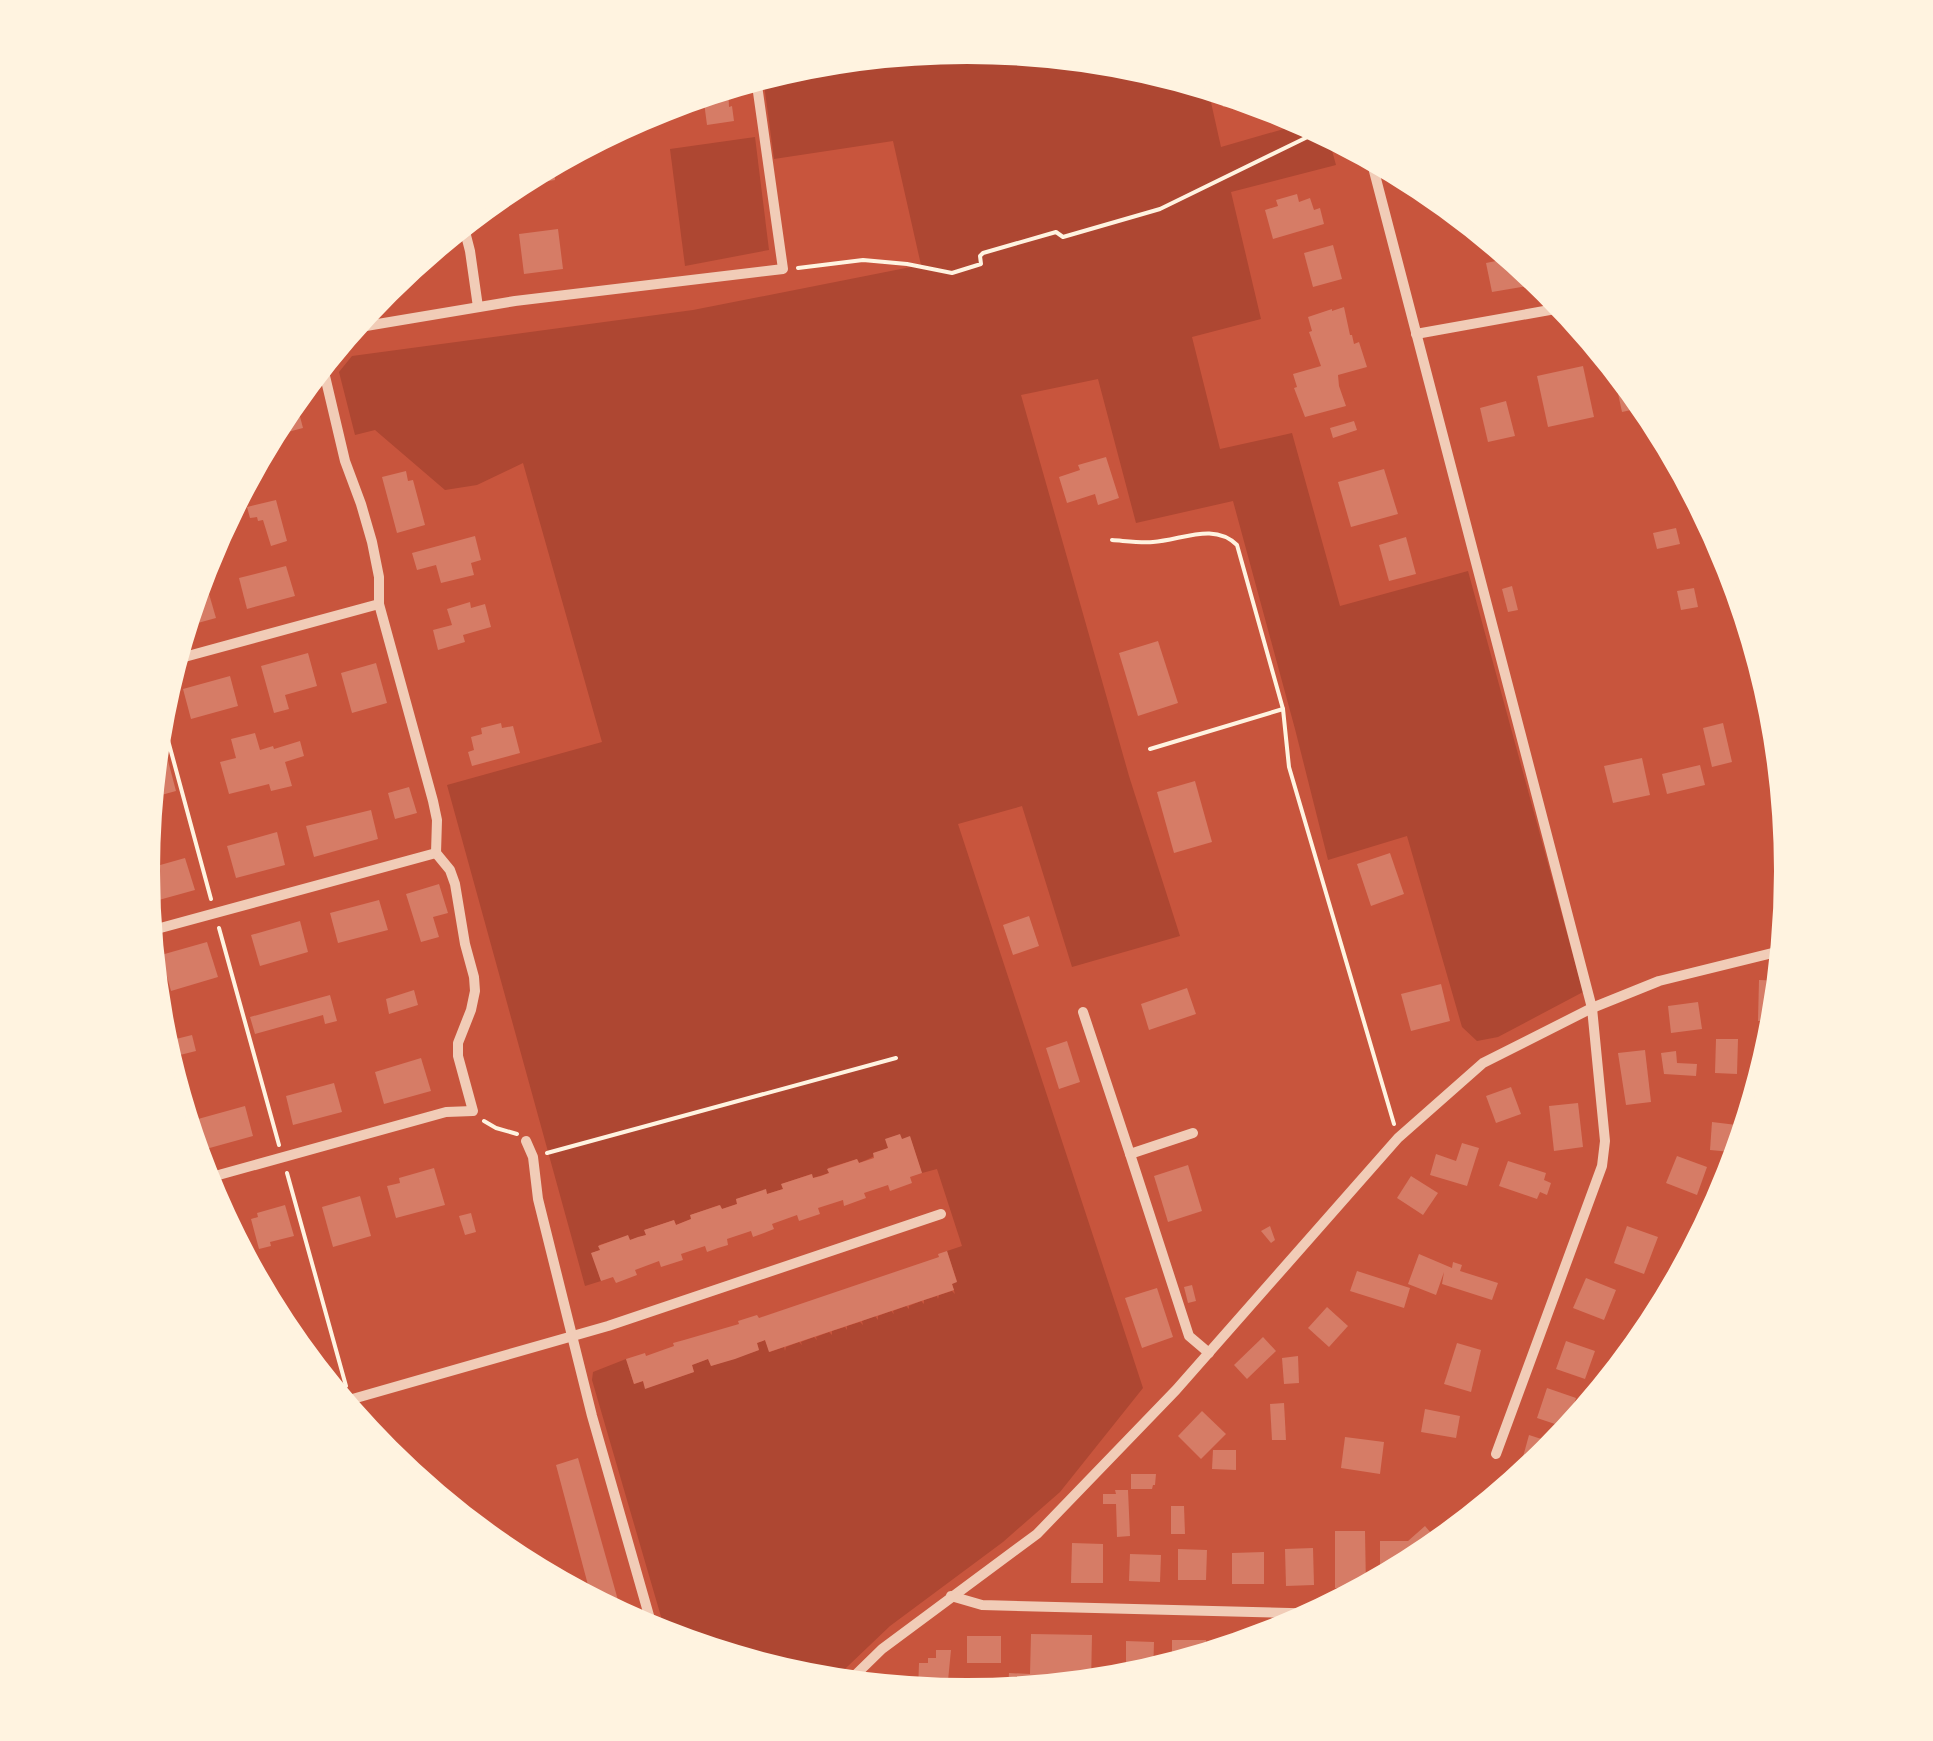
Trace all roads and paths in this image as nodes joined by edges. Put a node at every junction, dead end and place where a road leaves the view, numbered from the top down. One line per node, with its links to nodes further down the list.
1 (757, 85): 5 (street)
2 (1311, 134): 5 (path)
3 (1373, 166): 9 (street)
4 (465, 232): 6 (street)
5 (783, 270): 6 (street)
6 (478, 306): 8 (street)
7 (1554, 309): 9 (street)
8 (362, 327)
9 (1416, 334): 21 (street)
10 (324, 373): 12 (street)
11 (1112, 540): 14 (path)
12 (380, 604): 13 (street); 17 (street)
13 (182, 658)
14 (1283, 709): 16 (path); 26 (path)
15 (166, 732): 18 (path)
16 (1150, 749)
17 (436, 852): 18 (street); 24 (street)
18 (215, 914): 19 (street); 29 (path)
19 (156, 929)
20 (1775, 952): 21 (street)
21 (1592, 1008): 26 (street); 36 (street)
22 (1083, 1012): 28 (street)
23 (896, 1058): 30 (path)
24 (473, 1111): 27 (path); 29 (street)
25 (1193, 1133): 28 (street)
26 (1398, 1138): 34 (street)
27 (526, 1140): 30 (street)
28 (1130, 1154): 34 (street)
29 (282, 1157): 31 (street); 35 (path)
30 (533, 1157): 33 (street)
31 (213, 1176)
32 (941, 1214): 33 (street)
33 (574, 1336): 35 (street); 39 (street)
34 (1209, 1352): 37 (street)
35 (350, 1400)
36 (1496, 1454)
37 (951, 1596): 38 (street); 40 (street)
38 (1297, 1613)
39 (650, 1620)
40 (853, 1676)

